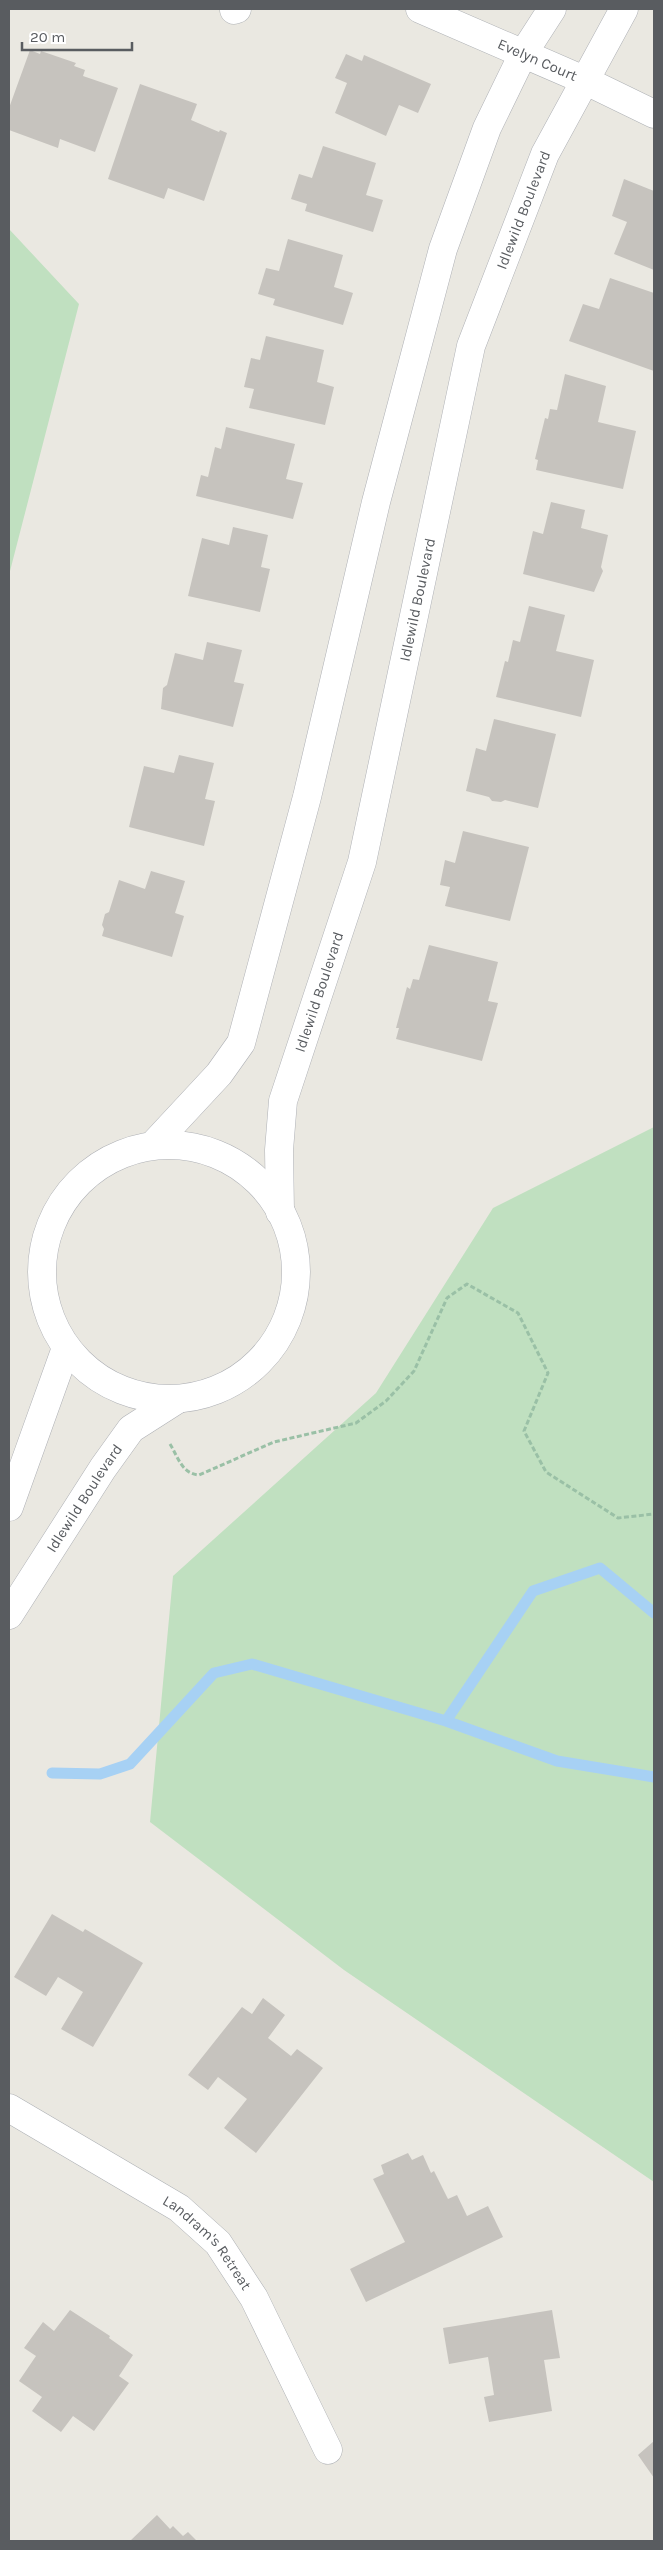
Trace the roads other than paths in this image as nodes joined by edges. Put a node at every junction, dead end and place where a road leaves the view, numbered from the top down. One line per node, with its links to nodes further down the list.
1 (420, 9): 4 (street, Evelyn Court)
2 (552, 9): 4 (street)
3 (624, 9): 5 (street, Idlewild Boulevard)
4 (524, 54): 5 (street, Evelyn Court); 7 (street)
5 (584, 80): 6 (street, Evelyn Court); 8 (street, Idlewild Boulevard)
6 (654, 114)
7 (153, 1145): 8 (street); 9 (street)
8 (280, 1212): 10 (street)
9 (66, 1348): 10 (street); 11 (street)
10 (178, 1399): 12 (street, Idlewild Boulevard)
11 (9, 1507)
12 (9, 1615)
13 (9, 2108): 14 (street, Landram's Retreat)
14 (328, 2450)

